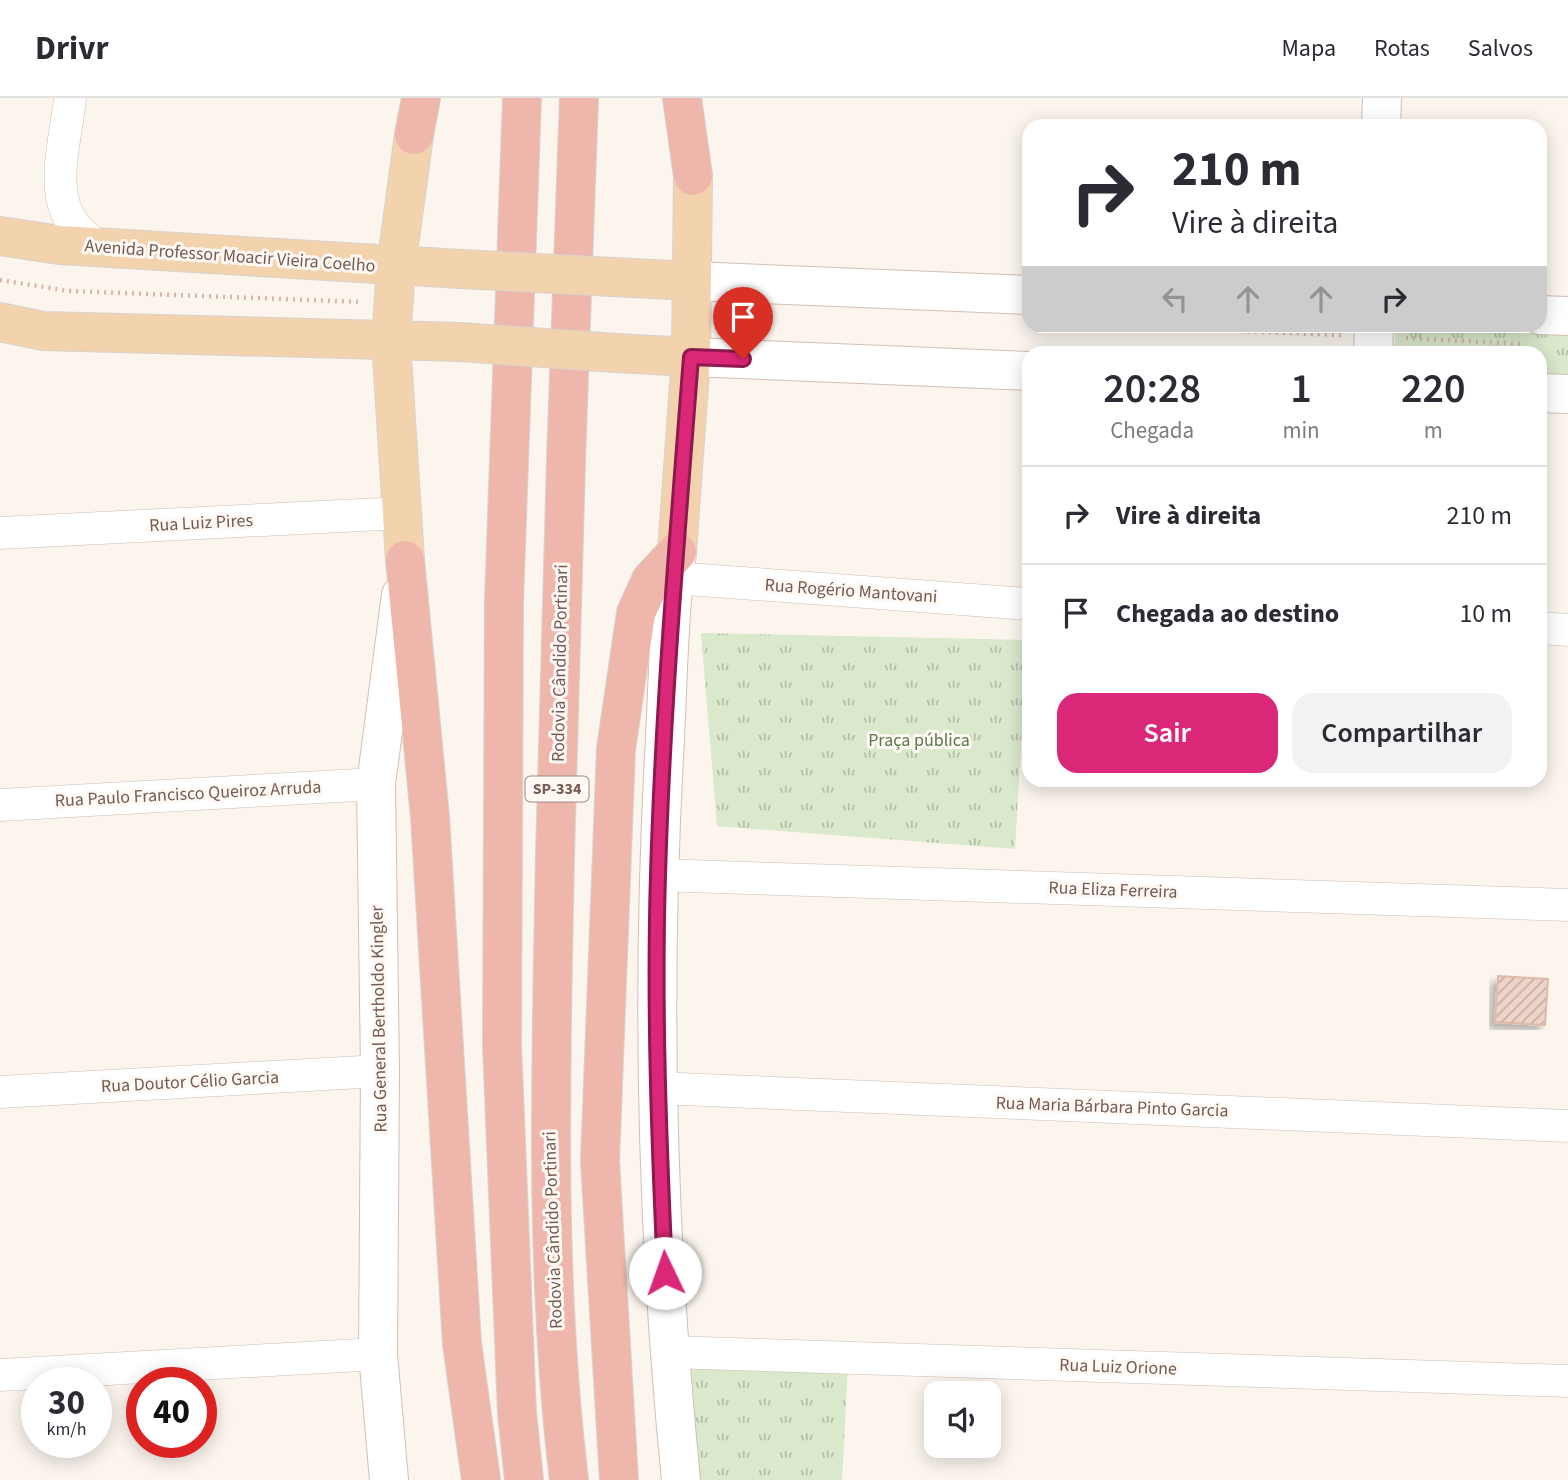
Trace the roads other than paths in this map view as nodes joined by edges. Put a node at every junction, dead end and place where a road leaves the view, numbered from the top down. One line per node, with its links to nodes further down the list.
1 (70, 98): 12 (street)
2 (421, 98): 8 (highway)
3 (522, 98): 45 (highway, SP-334)
4 (579, 98): 46 (highway, Rodovia Cândido Portinari / SP-334)
5 (682, 98): 10 (highway)
6 (695, 98): 10 (street)
7 (1382, 98): 9 (street)
8 (414, 116): 14 (main road)
9 (1381, 119)
10 (693, 176): 13 (main road)
11 (0, 236): 12 (main road, Avenida Professor Moacir Vieira Coelho)
12 (102, 248): 14 (main road, Avenida Professor Moacir Vieira Coelho)
13 (691, 281): 14 (main road, Avenida Professor Moacir Vieira Coelho, bridge); 15 (street); 20 (main road)
14 (394, 285): 19 (main road)
15 (1022, 295)
16 (1547, 315): 17 (street)
17 (1568, 316)
18 (0, 322): 19 (main road)
19 (391, 341): 20 (main road, bridge); 24 (main road)
20 (691, 357): 21 (street); 27 (main road)
21 (1022, 371)
22 (1547, 393): 23 (street)
23 (1568, 394)
24 (402, 513): 25 (street, Rua Luiz Pires); 26 (main road)
25 (0, 533)
26 (405, 560): 31 (street, Rua General Bertholdo Kingler); 44 (highway)
27 (675, 565): 28 (street, Rua Rogério Mantovani); 33 (street); 47 (highway)
28 (1022, 603)
29 (1547, 628): 30 (street)
30 (1568, 629)
31 (376, 784): 32 (street, Rua Paulo Francisco Queiroz Arruda); 35 (street, Rua General Bertholdo Kingler)
32 (0, 805)
33 (658, 875): 34 (street, Rua Eliza Ferreira); 36 (street)
34 (1568, 905)
35 (380, 1071): 37 (street, Rua Doutor Célio Garcia); 40 (street, Rua General Bertholdo Kingler)
36 (656, 1088): 38 (street, Rua Maria Bárbara Pinto Garcia); 39 (street)
37 (0, 1092)
38 (1568, 1126)
39 (668, 1352): 42 (street, Rua Luiz Orione); 48 (street)
40 (378, 1354): 41 (street); 43 (street, Rua General Bertholdo Kingler)
41 (0, 1375)
42 (1568, 1381)
43 (389, 1480)
44 (481, 1480)
45 (524, 1480)
46 (569, 1480)
47 (618, 1480)
48 (681, 1480)

